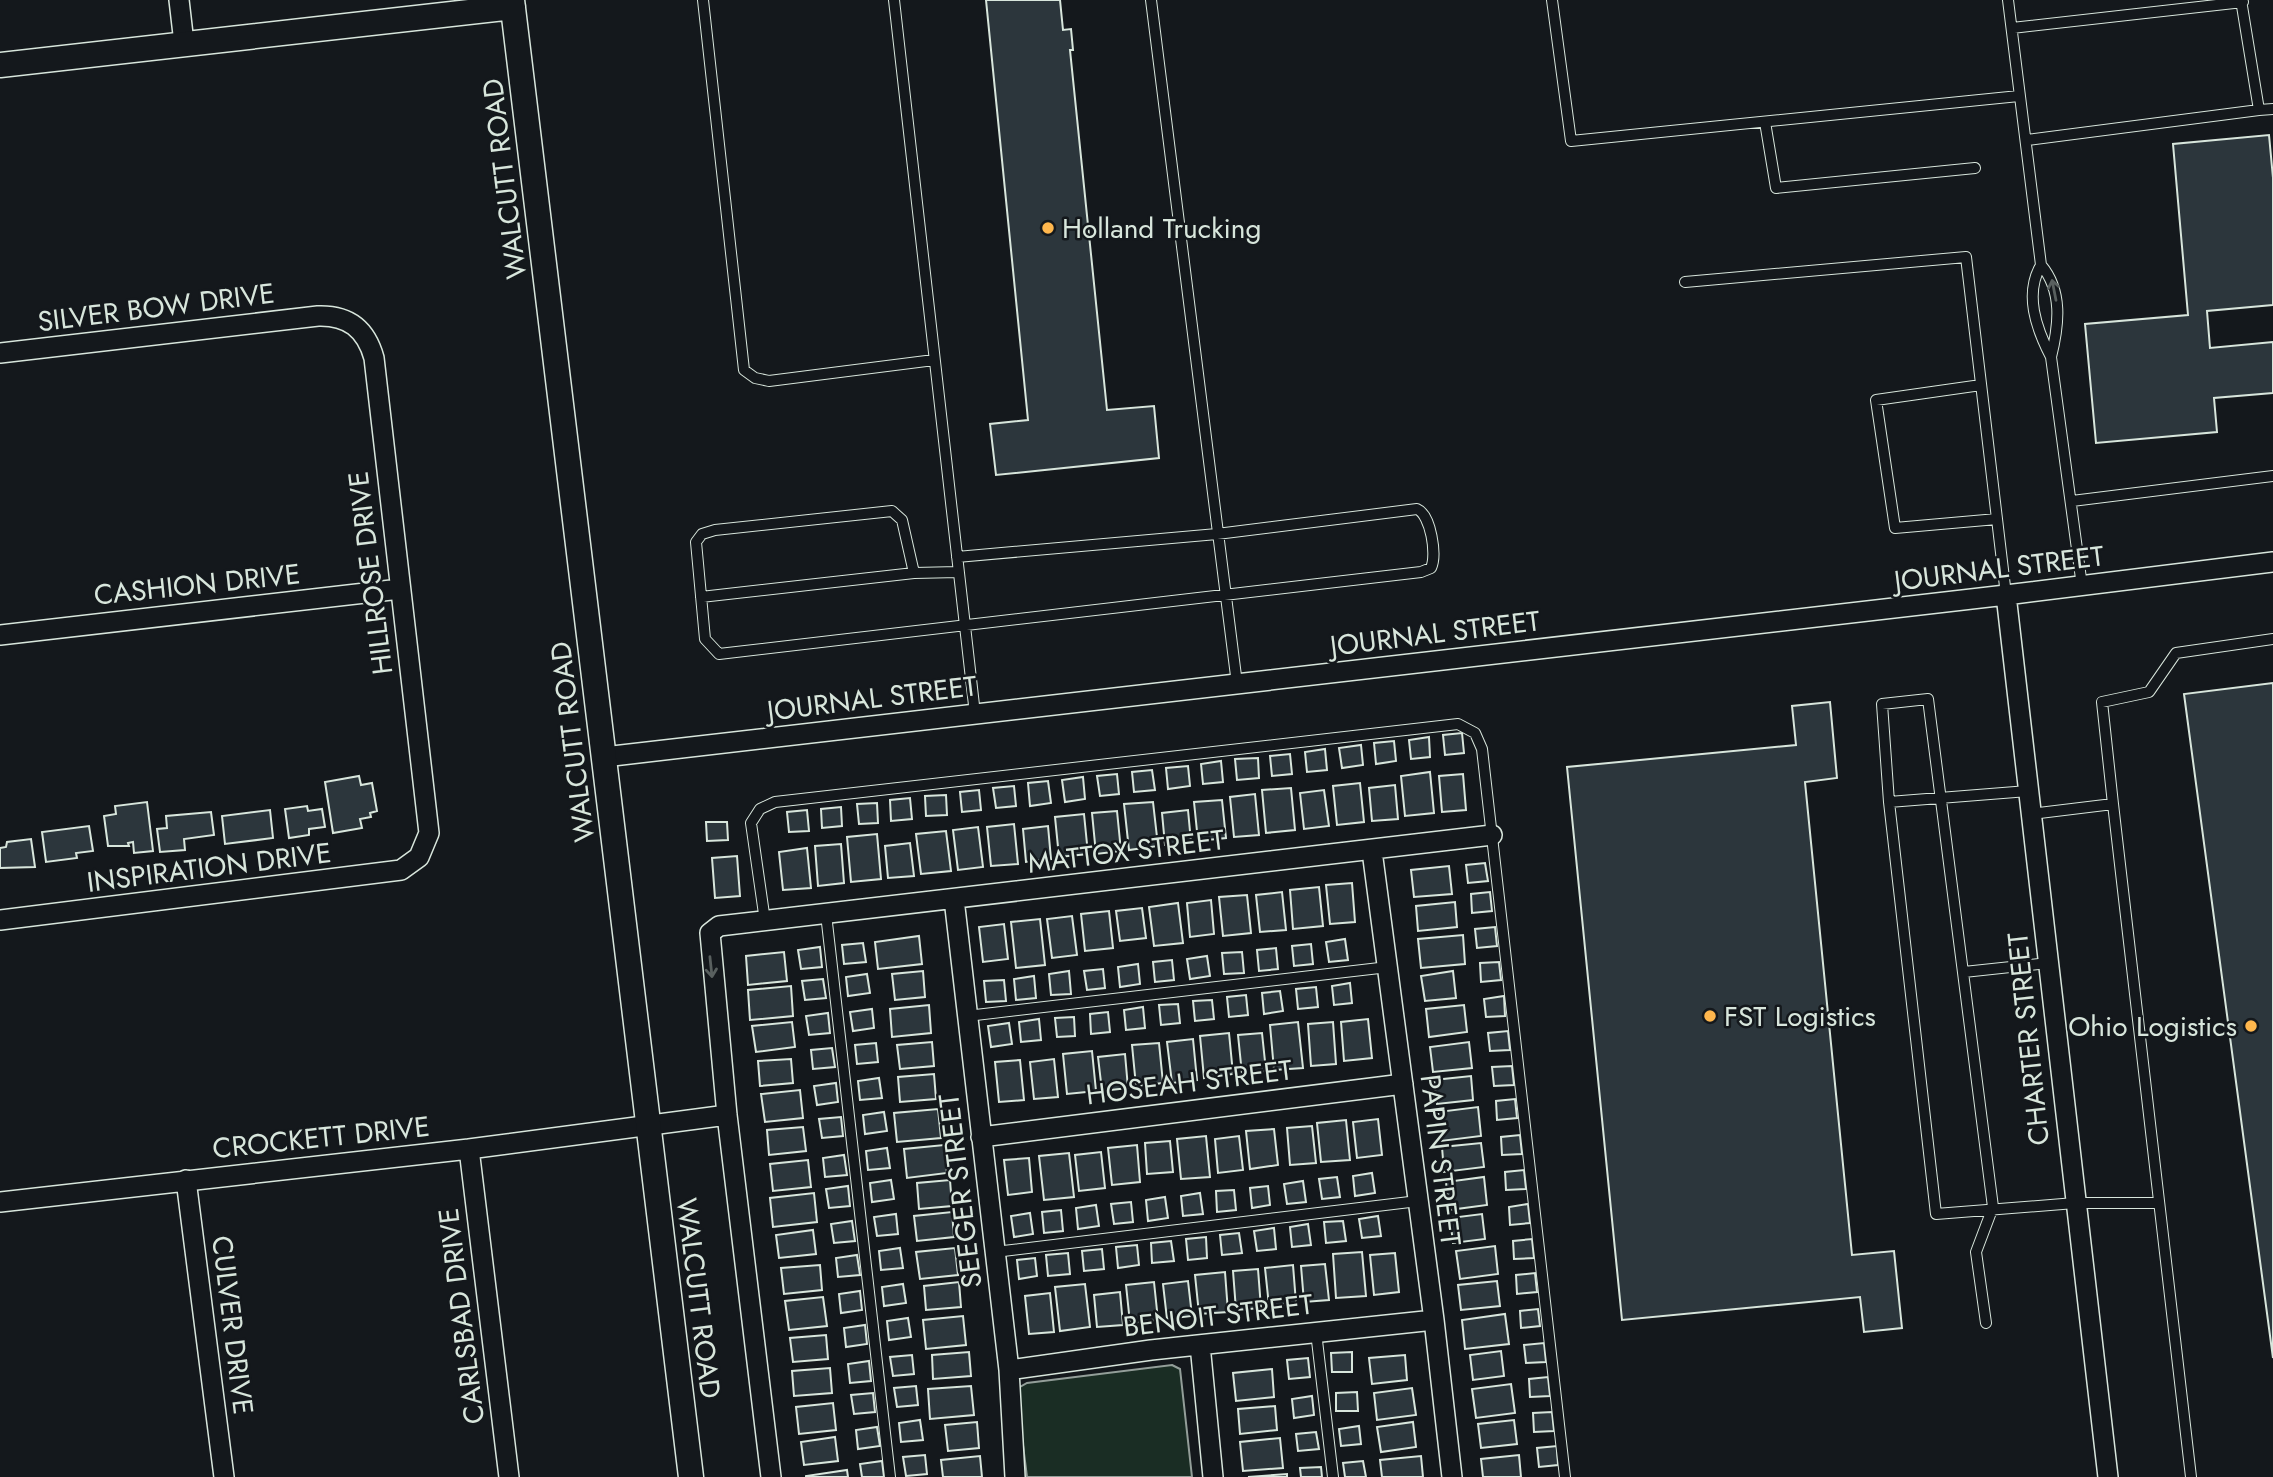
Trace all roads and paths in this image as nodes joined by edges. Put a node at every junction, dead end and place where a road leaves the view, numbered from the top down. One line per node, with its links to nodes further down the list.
1 (179, 0): 10 (street)
2 (703, 0): 23 (lane)
3 (894, 0): 23 (lane)
4 (1151, 0): 28 (lane)
5 (1552, 0): 15 (lane)
6 (2008, 0): 9 (lane)
7 (2242, 1): 9 (lane); 14 (lane)
8 (512, 3): 10 (street); 43 (street, WALCUTT ROAD)
9 (2012, 28): 12 (lane)
10 (184, 43): 11 (street)
11 (0, 65)
12 (2019, 96): 15 (lane); 16 (lane)
13 (2273, 109): 14 (lane)
14 (2259, 110): 16 (lane)
15 (1765, 121): 17 (lane)
16 (2027, 140): 18 (lane)
17 (1975, 168)
18 (2041, 265): 22 (lane, one-way to 18); 22 (lane)
19 (1685, 282): 24 (lane)
20 (318, 316): 21 (street, SILVER BOW DRIVE); 34 (street, HILLROSE DRIVE)
21 (0, 354)
22 (2051, 356): 26 (lane)
23 (934, 360): 29 (lane)
24 (1981, 385): 27 (lane); 27 (lane)
25 (2273, 477): 26 (lane)
26 (2072, 501): 33 (lane)
27 (1997, 519): 35 (lane)
28 (1217, 534): 29 (lane); 37 (lane); 37 (lane)
29 (957, 557): 31 (lane)
30 (2273, 562): 33 (street, JOURNAL STREET)
31 (958, 572): 32 (lane); 38 (lane)
32 (914, 573): 36 (lane); 36 (lane)
33 (2082, 586): 35 (street, JOURNAL STREET)
34 (400, 589): 39 (street, CASHION DRIVE); 51 (street, HILLROSE DRIVE)
35 (2006, 596): 41 (street, JOURNAL STREET); 44 (street, CHARTER STREET)
36 (701, 597): 38 (lane)
37 (1225, 597): 38 (lane); 41 (lane)
38 (965, 625): 42 (lane)
39 (0, 635)
40 (2273, 639): 47 (lane)
41 (1237, 684): 42 (street, JOURNAL STREET)
42 (975, 714): 43 (street, JOURNAL STREET)
43 (604, 757): 62 (street, WALCUTT ROAD)
44 (2028, 791): 45 (lane); 48 (street, CHARTER STREET)
45 (1939, 797): 46 (lane); 46 (lane); 58 (lane)
46 (1889, 802): 70 (lane)
47 (2113, 804): 48 (lane); 69 (lane)
48 (2031, 814): 56 (street, CHARTER STREET)
49 (1492, 835): 50 (street, MATTOX STREET); 55 (lane); 86 (lane)
50 (1372, 851): 52 (street, MATTOX STREET); 57 (street, PAPIN STREET)
51 (419, 857): 54 (street, INSPIRATION DRIVE)
52 (954, 899): 53 (street, MATTOX STREET); 59 (street, SEEGER STREET)
53 (826, 914): 55 (street, MATTOX STREET); 81 (lane)
54 (0, 920)
55 (765, 921): 61 (street, MATTOX STREET, one-way to 61)
56 (2048, 963): 58 (lane); 68 (street, CHARTER STREET)
57 (1388, 967): 59 (lane); 60 (street, PAPIN STREET)
58 (1964, 972): 70 (lane)
59 (967, 1016): 63 (street, SEEGER STREET)
60 (1403, 1084): 63 (street, HOSEAH STREET); 66 (street, PAPIN STREET)
61 (727, 1115): 62 (street, CROCKETT DRIVE); 80 (street, MATTOX STREET)
62 (648, 1125): 64 (street, CROCKETT DRIVE); 79 (street, WALCUTT ROAD)
63 (981, 1137): 71 (street, SEEGER STREET)
64 (469, 1149): 65 (street, CROCKETT DRIVE); 78 (street, CARLSBAD DRIVE)
65 (186, 1180): 67 (street, CROCKETT DRIVE); 77 (street, CULVER DRIVE)
66 (1419, 1201): 71 (lane); 72 (street, PAPIN STREET)
67 (0, 1202)
68 (2075, 1203): 69 (lane); 70 (lane); 87 (street, CHARTER STREET)
69 (2158, 1203): 88 (lane)
70 (1993, 1207): 73 (lane)
71 (995, 1252): 76 (street, SEEGER STREET)
72 (1434, 1320): 74 (street, BENOIT STREET); 85 (street, PAPIN STREET)
73 (1986, 1323)
74 (1316, 1332): 75 (street, BENOIT STREET); 84 (lane)
75 (1200, 1345): 76 (street, BENOIT STREET); 83 (street)
76 (1009, 1370): 82 (street, SEEGER STREET)
77 (224, 1477)
78 (509, 1477)
79 (691, 1477)
80 (771, 1477)
81 (890, 1477)
82 (1015, 1477)
83 (1213, 1477)
84 (1333, 1477)
85 (1452, 1477)
86 (1565, 1477)
87 (2108, 1477)
88 (2191, 1477)

